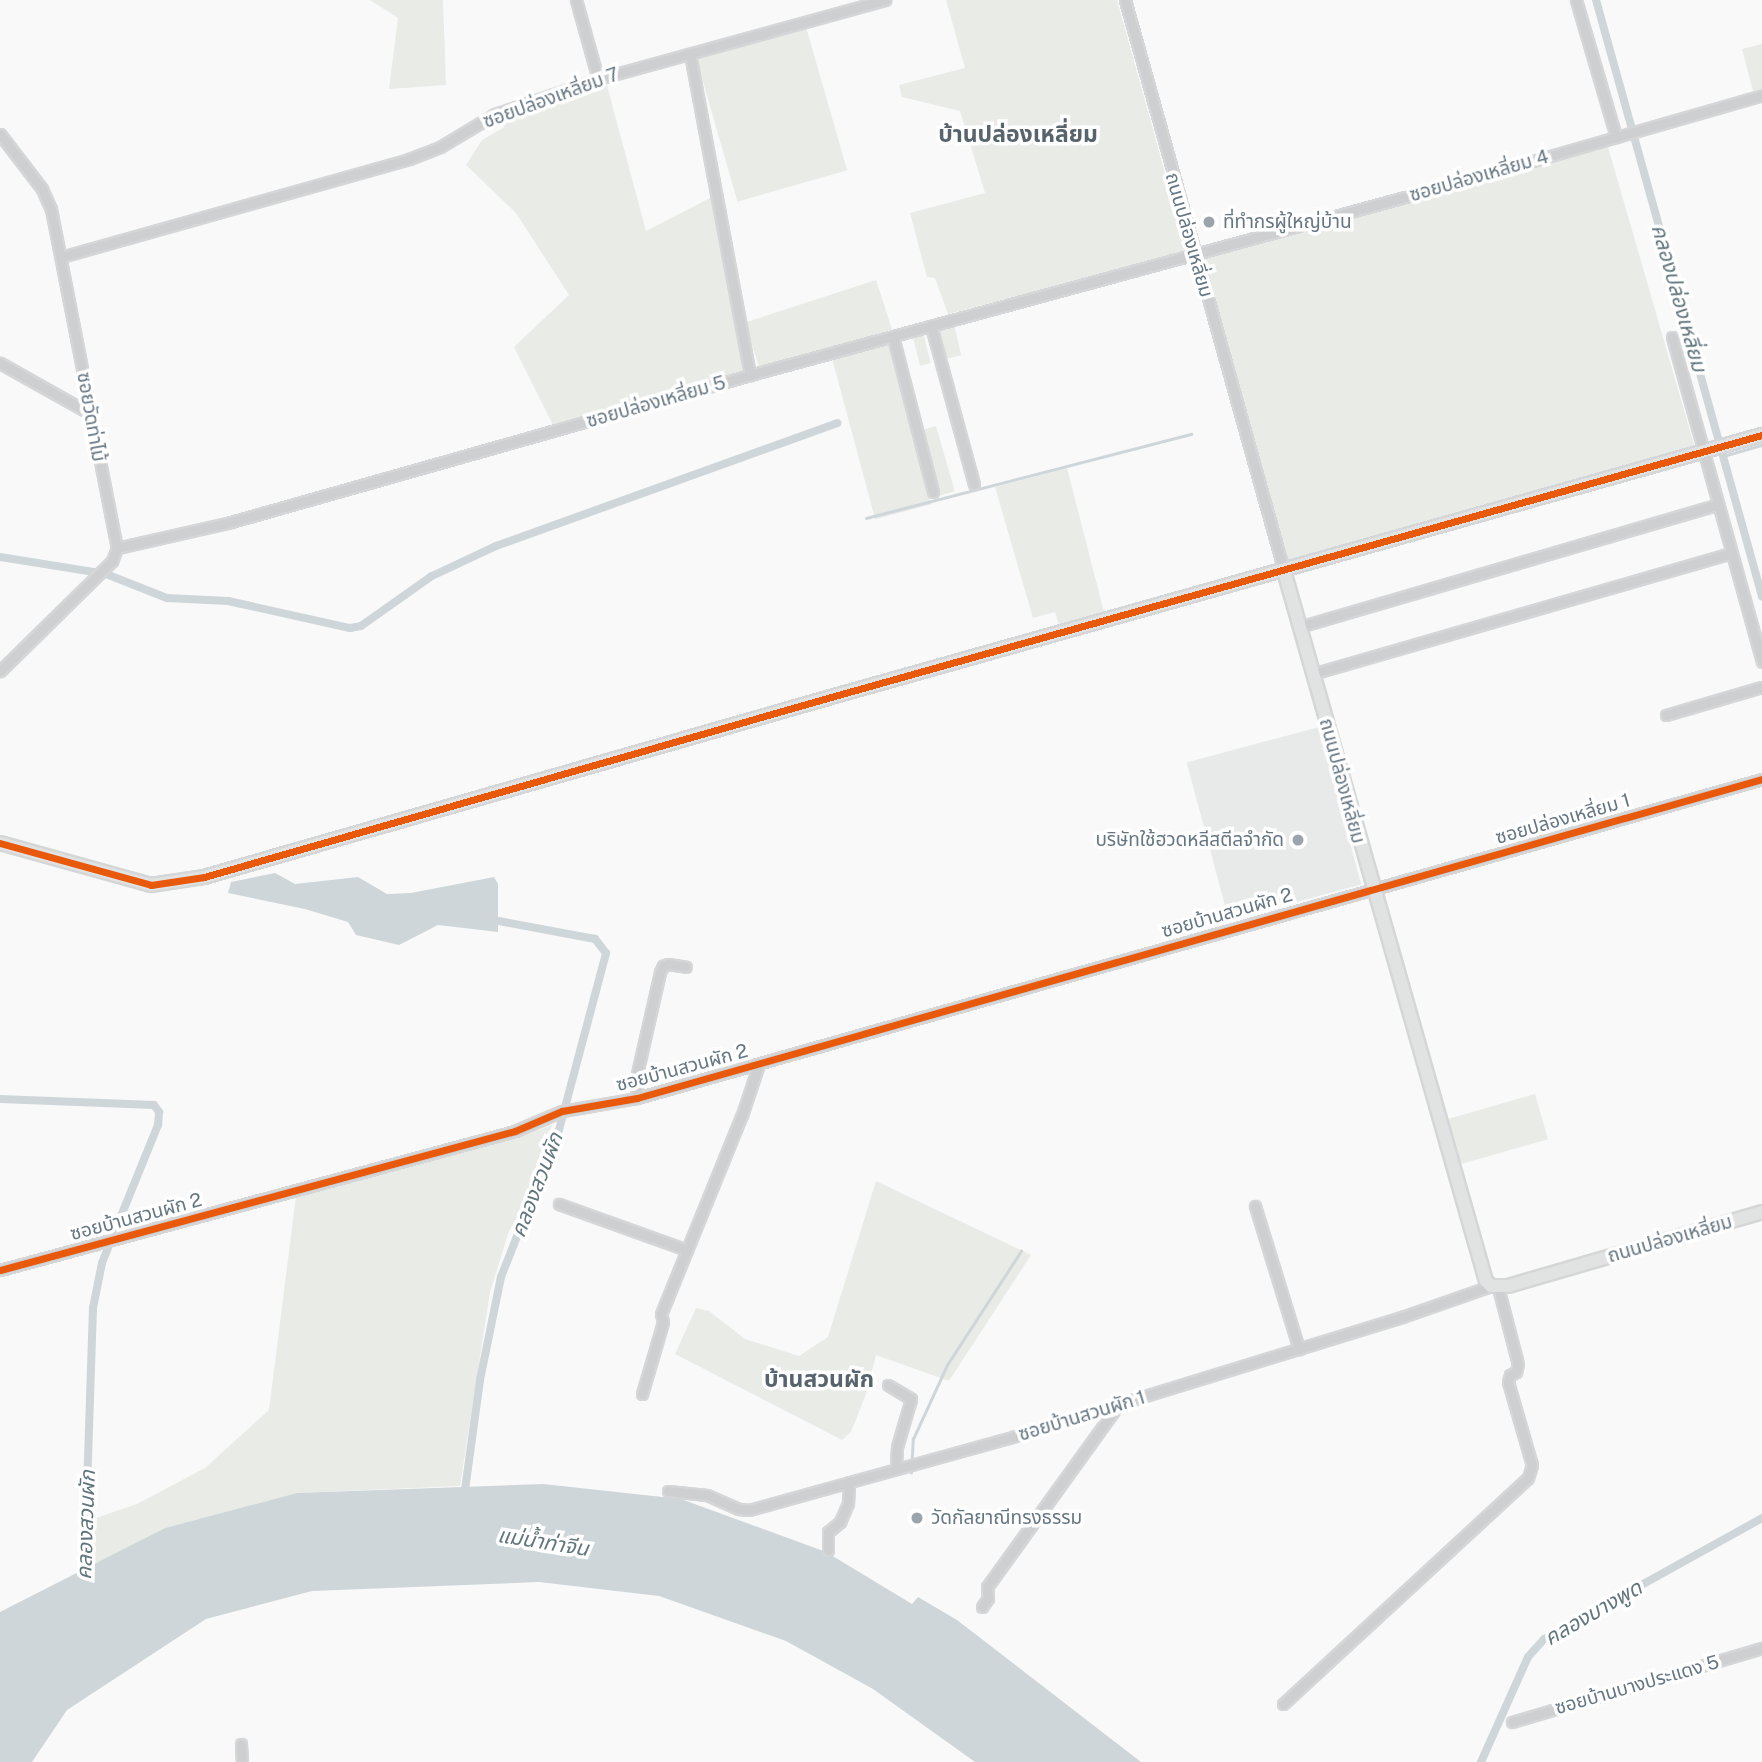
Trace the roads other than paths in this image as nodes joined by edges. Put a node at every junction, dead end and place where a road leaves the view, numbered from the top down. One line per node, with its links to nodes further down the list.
1 (576, 0): 6 (street)
2 (885, 0): 5 (street, ซอยปล่องเหลี่ยม 7)
3 (1125, 0): 10 (street, ถนนปล่องเหลี่ยม)
4 (1576, 0): 9 (street)
5 (690, 54): 6 (street, ซอยปล่องเหลี่ยม 7); 16 (street)
6 (598, 79): 11 (street, ซอยปล่องเหลี่ยม 7)
7 (1762, 94): 9 (street, ซอยปล่องเหลี่ยม 4)
8 (0, 134): 11 (street, ซอยวัดท่าไม้)
9 (1616, 137): 10 (street, ซอยปล่องเหลี่ยม 4)
10 (1195, 256): 12 (street, ซอยปล่องเหลี่ยม 5); 25 (street, ถนนปล่องเหลี่ยม)
11 (61, 257): 17 (street, ซอยวัดท่าไม้)
12 (931, 326): 13 (street, ซอยปล่องเหลี่ยม 5); 20 (street)
13 (892, 337): 16 (street, ซอยปล่องเหลี่ยม 5); 21 (street)
14 (1672, 337): 19 (street)
15 (0, 363): 17 (street)
16 (750, 375): 23 (street, ซอยปล่องเหลี่ยม 5)
17 (91, 414): 23 (street, ซอยวัดท่าไม้)
18 (1762, 435): 19 (street)
19 (1701, 452): 22 (street); 25 (street)
20 (974, 484)
21 (933, 492)
22 (1717, 505): 24 (street); 26 (street)
23 (117, 548): 28 (street)
24 (1731, 553): 27 (street); 29 (street)
25 (1284, 570): 26 (street, ถนนปล่องเหลี่ยม); 33 (street)
26 (1299, 627): 29 (street, ถนนปล่องเหลี่ยม)
27 (1762, 662)
28 (0, 671)
29 (1312, 674): 34 (street, ถนนปล่องเหลี่ยม)
30 (1762, 687): 31 (street)
31 (1666, 715)
32 (1762, 779): 34 (street, ซอยปล่องเหลี่ยม 1)
33 (0, 843)
34 (1371, 888): 36 (street, ซอยบ้านสวนผัก 2); 43 (street, ถนนปล่องเหลี่ยม)
35 (686, 967): 37 (street)
36 (759, 1063): 37 (street, ซอยบ้านสวนผัก 2); 41 (street)
37 (637, 1098): 42 (street, ซอยบ้านสวนผัก 2)
38 (559, 1204): 41 (street)
39 (1255, 1206): 44 (street)
40 (1762, 1212): 43 (street, ถนนปล่องเหลี่ยม)
41 (687, 1250): 46 (street)
42 (0, 1270)
43 (1494, 1287): 44 (street, ซอยบ้านสวนผัก 1); 54 (street)
44 (1299, 1349): 47 (street, ซอยบ้านสวนผัก 1)
45 (888, 1385): 48 (street)
46 (642, 1394)
47 (1119, 1404): 48 (street, ซอยบ้านสวนผัก 1); 52 (street)
48 (898, 1468): 49 (street, ซอยบ้านสวนผัก 1)
49 (849, 1482): 50 (street, ซอยบ้านสวนผัก 1); 51 (street)
50 (668, 1491)
51 (828, 1550)
52 (982, 1607)
53 (1762, 1648): 55 (street, ซอยบ้านบางประแดง 5)
54 (1283, 1704)
55 (1512, 1722)
56 (241, 1744): 57 (street)
57 (242, 1762)

